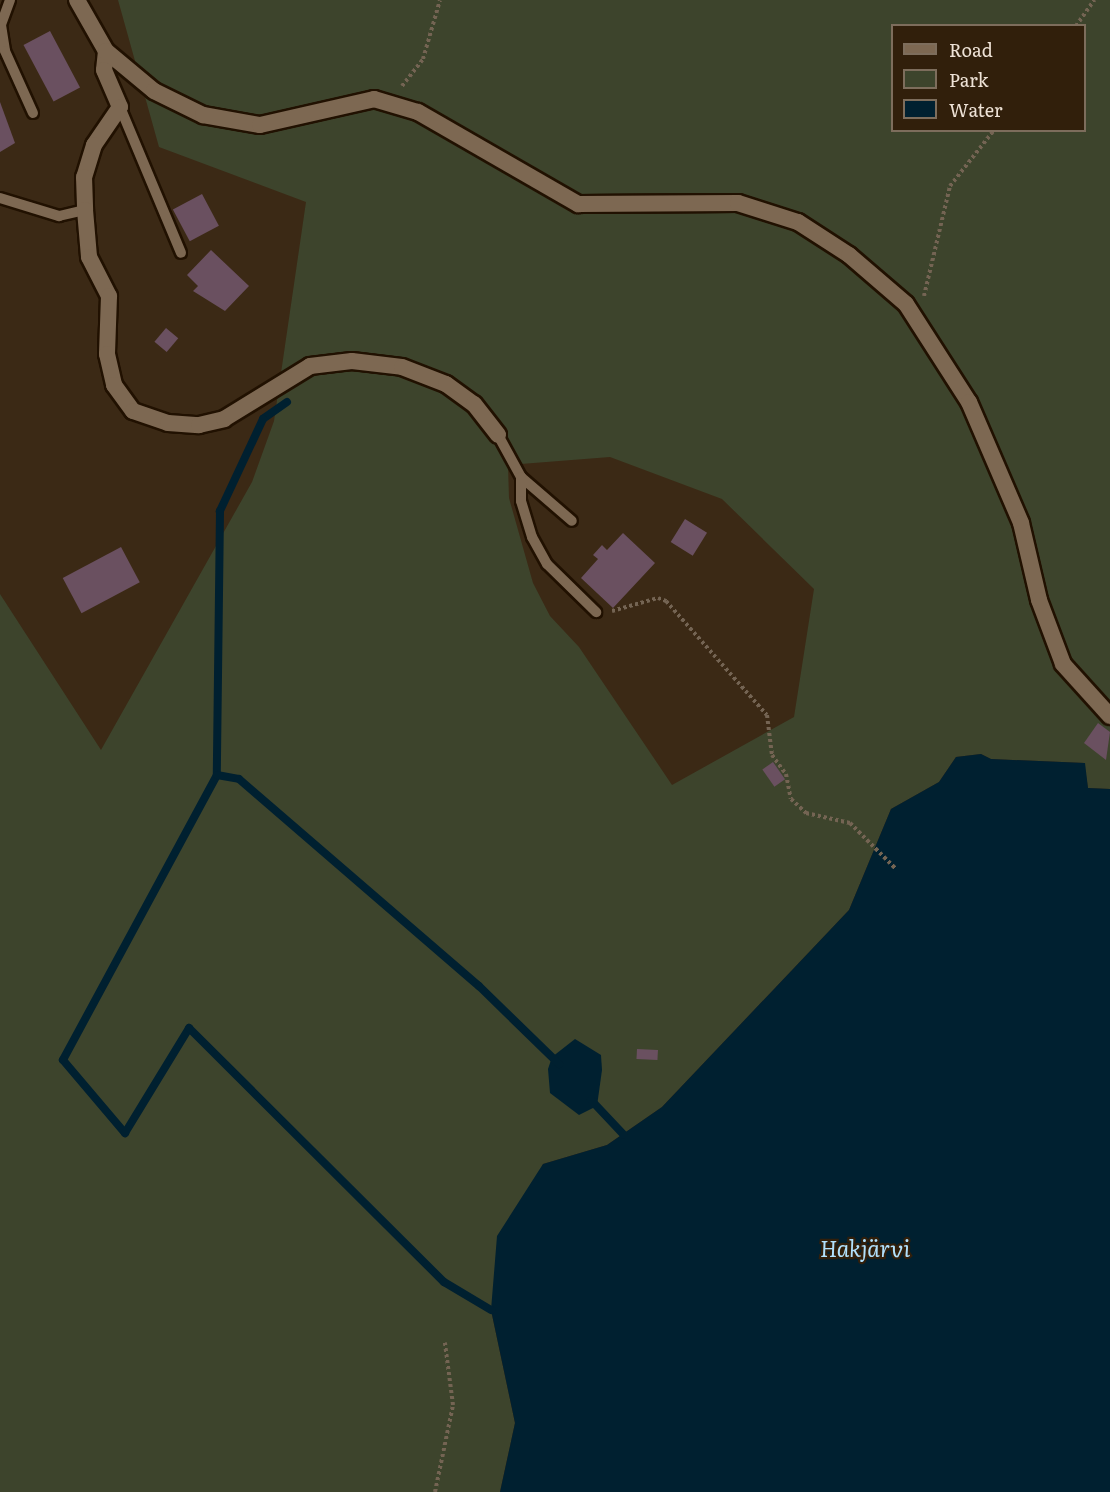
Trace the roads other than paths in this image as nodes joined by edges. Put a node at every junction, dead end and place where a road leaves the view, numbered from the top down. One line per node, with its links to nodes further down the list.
1 (10, 0): 5 (lane)
2 (77, 0): 3 (street)
3 (106, 51): 4 (street); 13 (street)
4 (120, 107): 7 (street); 8 (lane)
5 (33, 112)
6 (0, 198): 7 (lane)
7 (85, 210): 9 (street)
8 (181, 253)
9 (498, 435): 10 (lane)
10 (521, 477): 11 (lane); 12 (lane)
11 (572, 521)
12 (596, 612)
13 (1110, 716)

